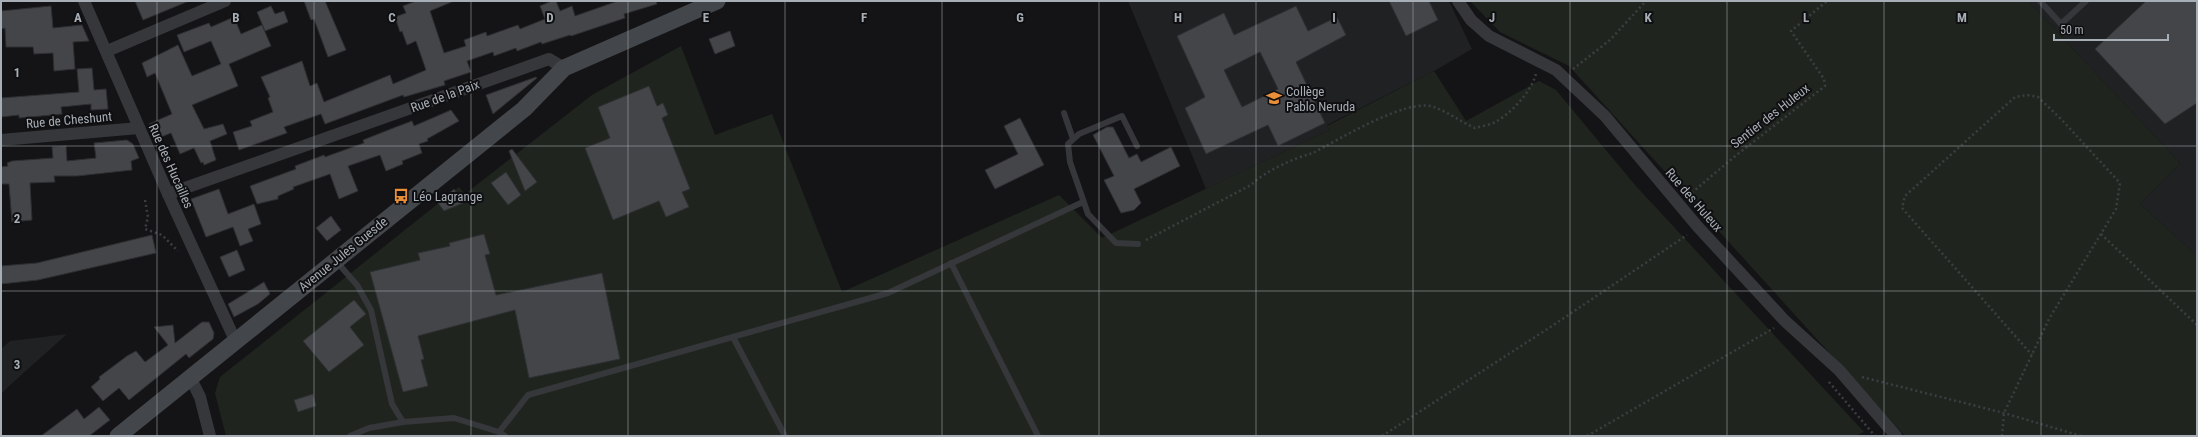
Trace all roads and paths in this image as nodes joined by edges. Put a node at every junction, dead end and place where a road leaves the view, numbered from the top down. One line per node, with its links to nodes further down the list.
1 (84, 1): 9 (street, Rue des Hucailles)
2 (226, 1): 9 (street)
3 (1458, 1): 10 (street, Rue des Huleux)
4 (1646, 1): 12 (path)
5 (1827, 1): 21 (path, Sentier des Huleux)
6 (2040, 1): 7 (lane)
7 (2086, 1)
8 (707, 3): 11 (street)
9 (107, 51): 14 (street, Rue des Hucailles)
10 (1539, 61): 12 (street, Rue des Huleux); 24 (path)
11 (564, 68): 18 (street, Rue de la Paix); 26 (street, Avenue Jules Guesde)
12 (1564, 76): 21 (street, Rue des Huleux)
13 (1064, 113): 15 (lane)
14 (139, 128): 16 (street, Rue de Cheshunt); 18 (street, Rue des Hucailles)
15 (1073, 139): 17 (lane); 20 (lane)
16 (1, 140)
17 (1137, 146)
18 (168, 194): 25 (street, Rue des Hucailles)
19 (145, 200): 25 (path)
20 (1083, 202): 24 (lane); 27 (lane)
21 (1679, 204): 22 (street, Rue des Huleux)
22 (1698, 227): 28 (street, Rue des Huleux); 43 (path)
23 (2101, 234): 29 (path); 32 (path); 32 (path)
24 (1138, 244)
25 (194, 253): 31 (street, Rue des Hucailles)
26 (335, 260): 31 (street, Avenue Jules Guesde); 36 (lane)
27 (951, 263): 30 (lane); 42 (lane)
28 (1785, 321): 33 (street, Rue des Huleux); 44 (path)
29 (2197, 325)
30 (733, 337): 37 (lane); 41 (lane)
31 (235, 340): 34 (street, Avenue Jules Guesde)
32 (2032, 355): 35 (path)
33 (1839, 370): 35 (path); 45 (street, Rue des Huleux)
34 (190, 377): 38 (street, Avenue Jules Guesde); 39 (street)
35 (2004, 413): 46 (path); 47 (path)
36 (403, 422): 37 (lane); 40 (lane)
37 (502, 435)
38 (118, 436)
39 (210, 436)
40 (350, 436)
41 (785, 436)
42 (1038, 436)
43 (1382, 436)
44 (1587, 436)
45 (1896, 436)
46 (2002, 436)
47 (2081, 436)

